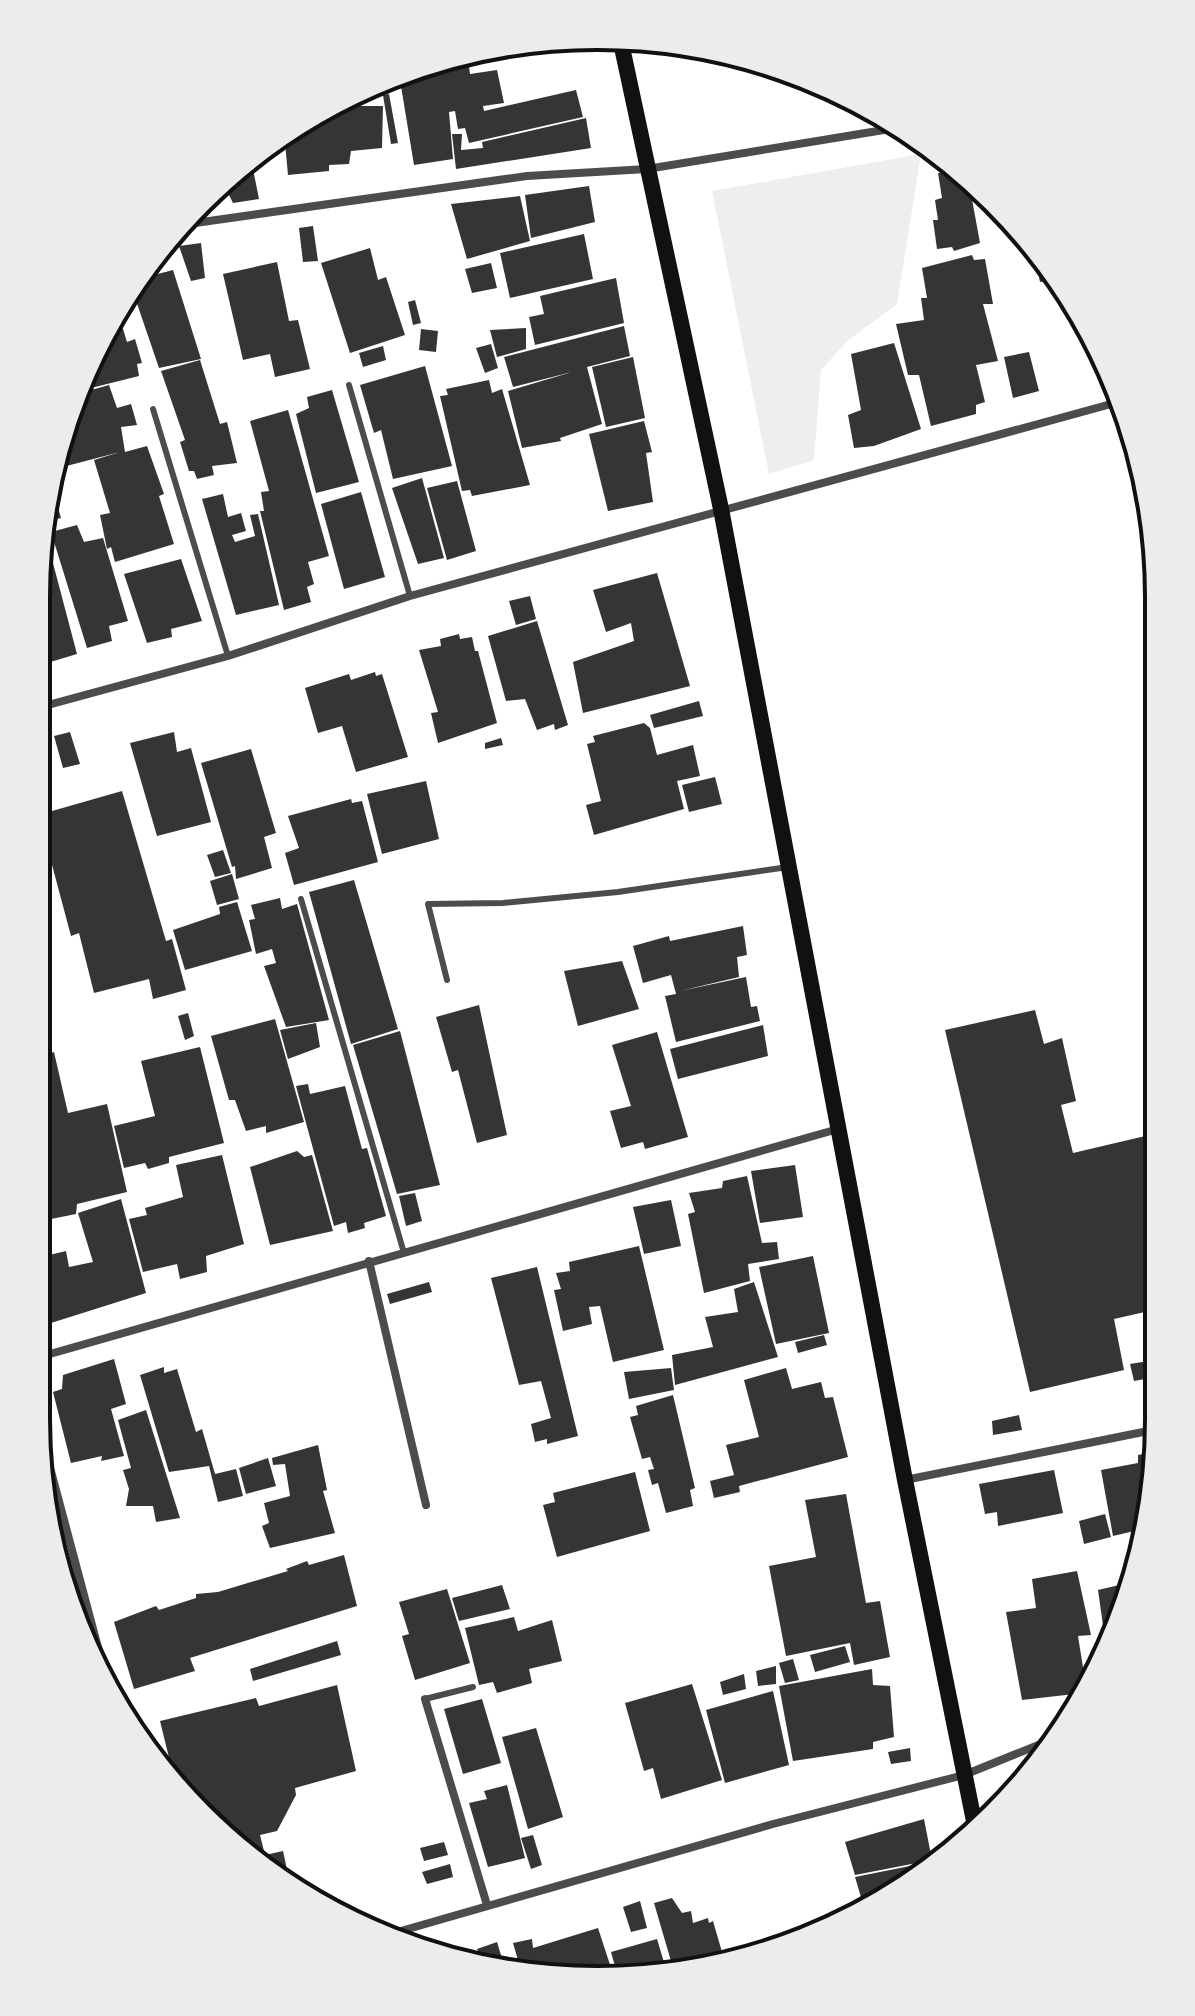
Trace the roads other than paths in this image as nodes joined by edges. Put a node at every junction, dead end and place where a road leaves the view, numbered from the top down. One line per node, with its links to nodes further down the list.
1 (623, 51): 3 (main road)
2 (883, 130): 3 (street)
3 (647, 169): 4 (street); 8 (main road)
4 (199, 222)
5 (349, 385): 9 (lane)
6 (1109, 404): 8 (street)
7 (153, 409): 10 (lane)
8 (721, 509): 9 (street); 12 (main road)
9 (410, 596): 10 (street)
10 (228, 656): 11 (street)
11 (50, 704)
12 (792, 867): 14 (lane); 15 (main road)
13 (301, 899): 16 (lane)
14 (447, 980)
15 (838, 1129): 16 (street); 20 (main road)
16 (404, 1253): 17 (street)
17 (369, 1261): 18 (street); 22 (street)
18 (50, 1354)
19 (1145, 1432): 20 (street)
20 (905, 1480): 27 (main road)
21 (54, 1484): 23 (street)
22 (426, 1505)
23 (94, 1633)
24 (473, 1687): 25 (lane)
25 (425, 1699): 29 (street)
26 (1037, 1746): 27 (street)
27 (964, 1775): 28 (main road); 29 (street)
28 (973, 1817)
29 (487, 1905): 30 (street)
30 (404, 1930)

